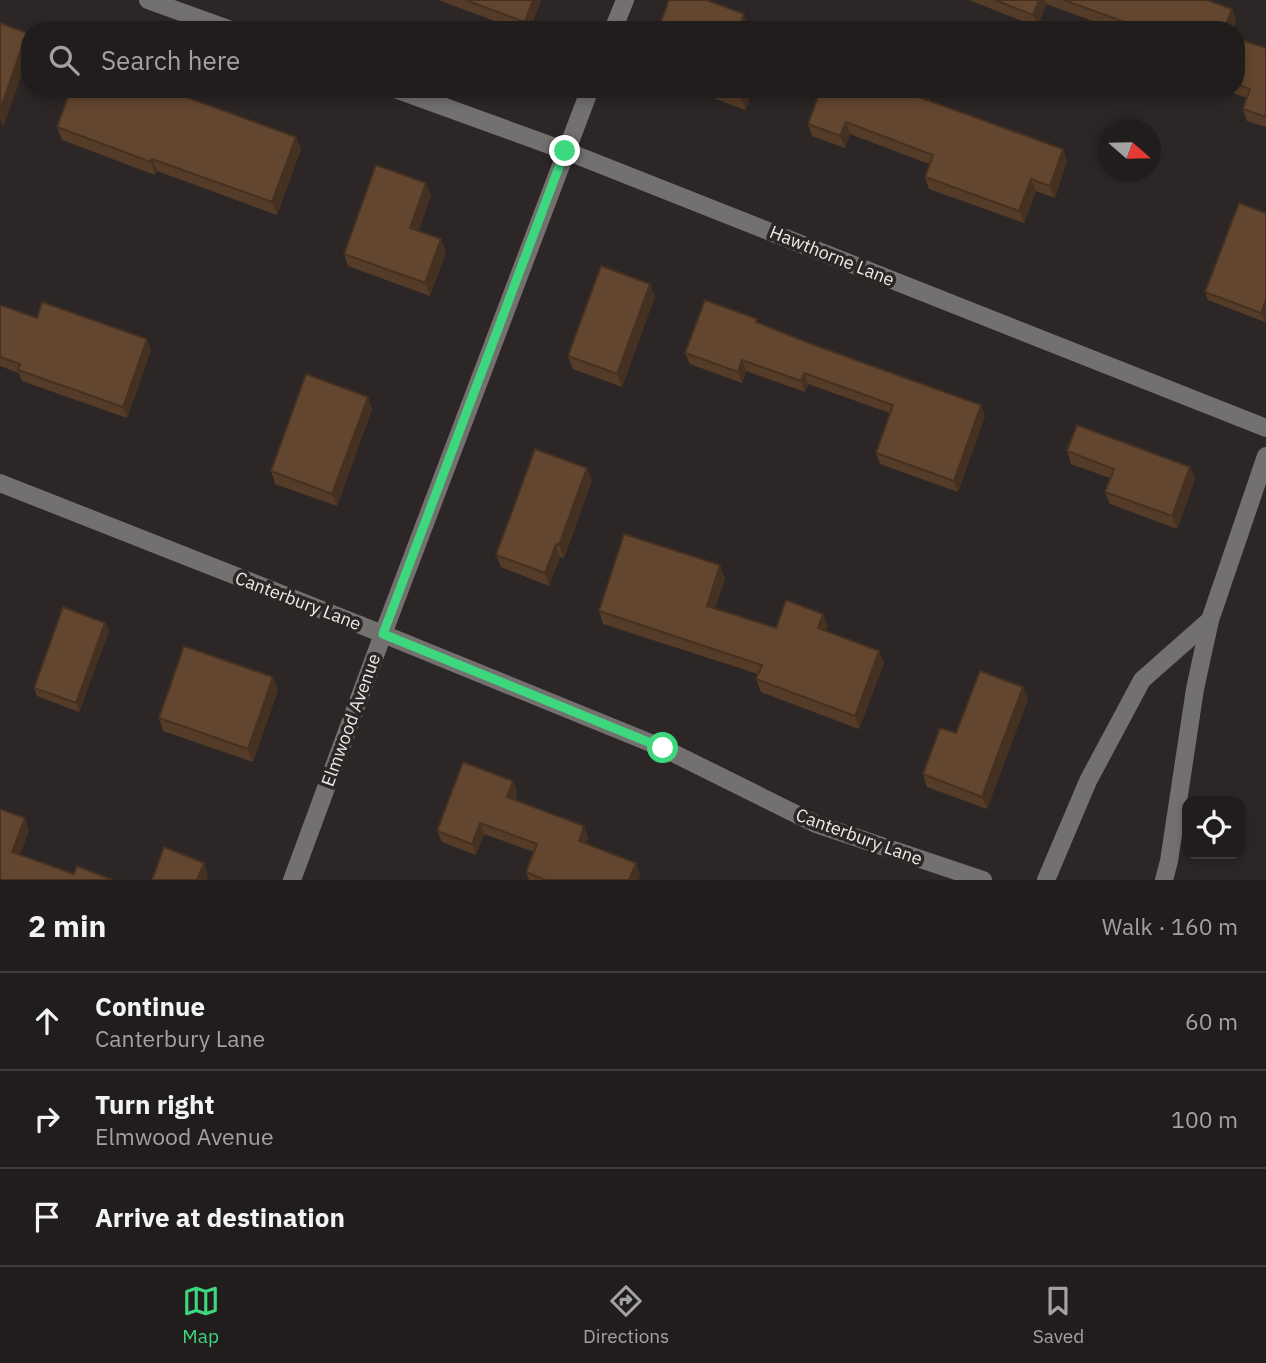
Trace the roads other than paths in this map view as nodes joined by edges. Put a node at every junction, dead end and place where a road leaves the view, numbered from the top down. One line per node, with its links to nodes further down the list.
1 (148, 0): 3 (street)
2 (625, 0): 4 (street)
3 (205, 21)
4 (617, 21)
5 (420, 98): 7 (street, Hawthorne Lane)
6 (586, 98): 7 (street, Elmwood Avenue)
7 (565, 151): 8 (street, Hawthorne Lane); 12 (street, Elmwood Avenue)
8 (1266, 428)
9 (1266, 456): 11 (street)
10 (0, 483): 12 (street, Canterbury Lane)
11 (1210, 620): 15 (street); 16 (street)
12 (383, 634): 13 (street, Elmwood Avenue); 14 (street, Canterbury Lane)
13 (292, 880)
14 (983, 880)
15 (1046, 880)
16 (1164, 880)

